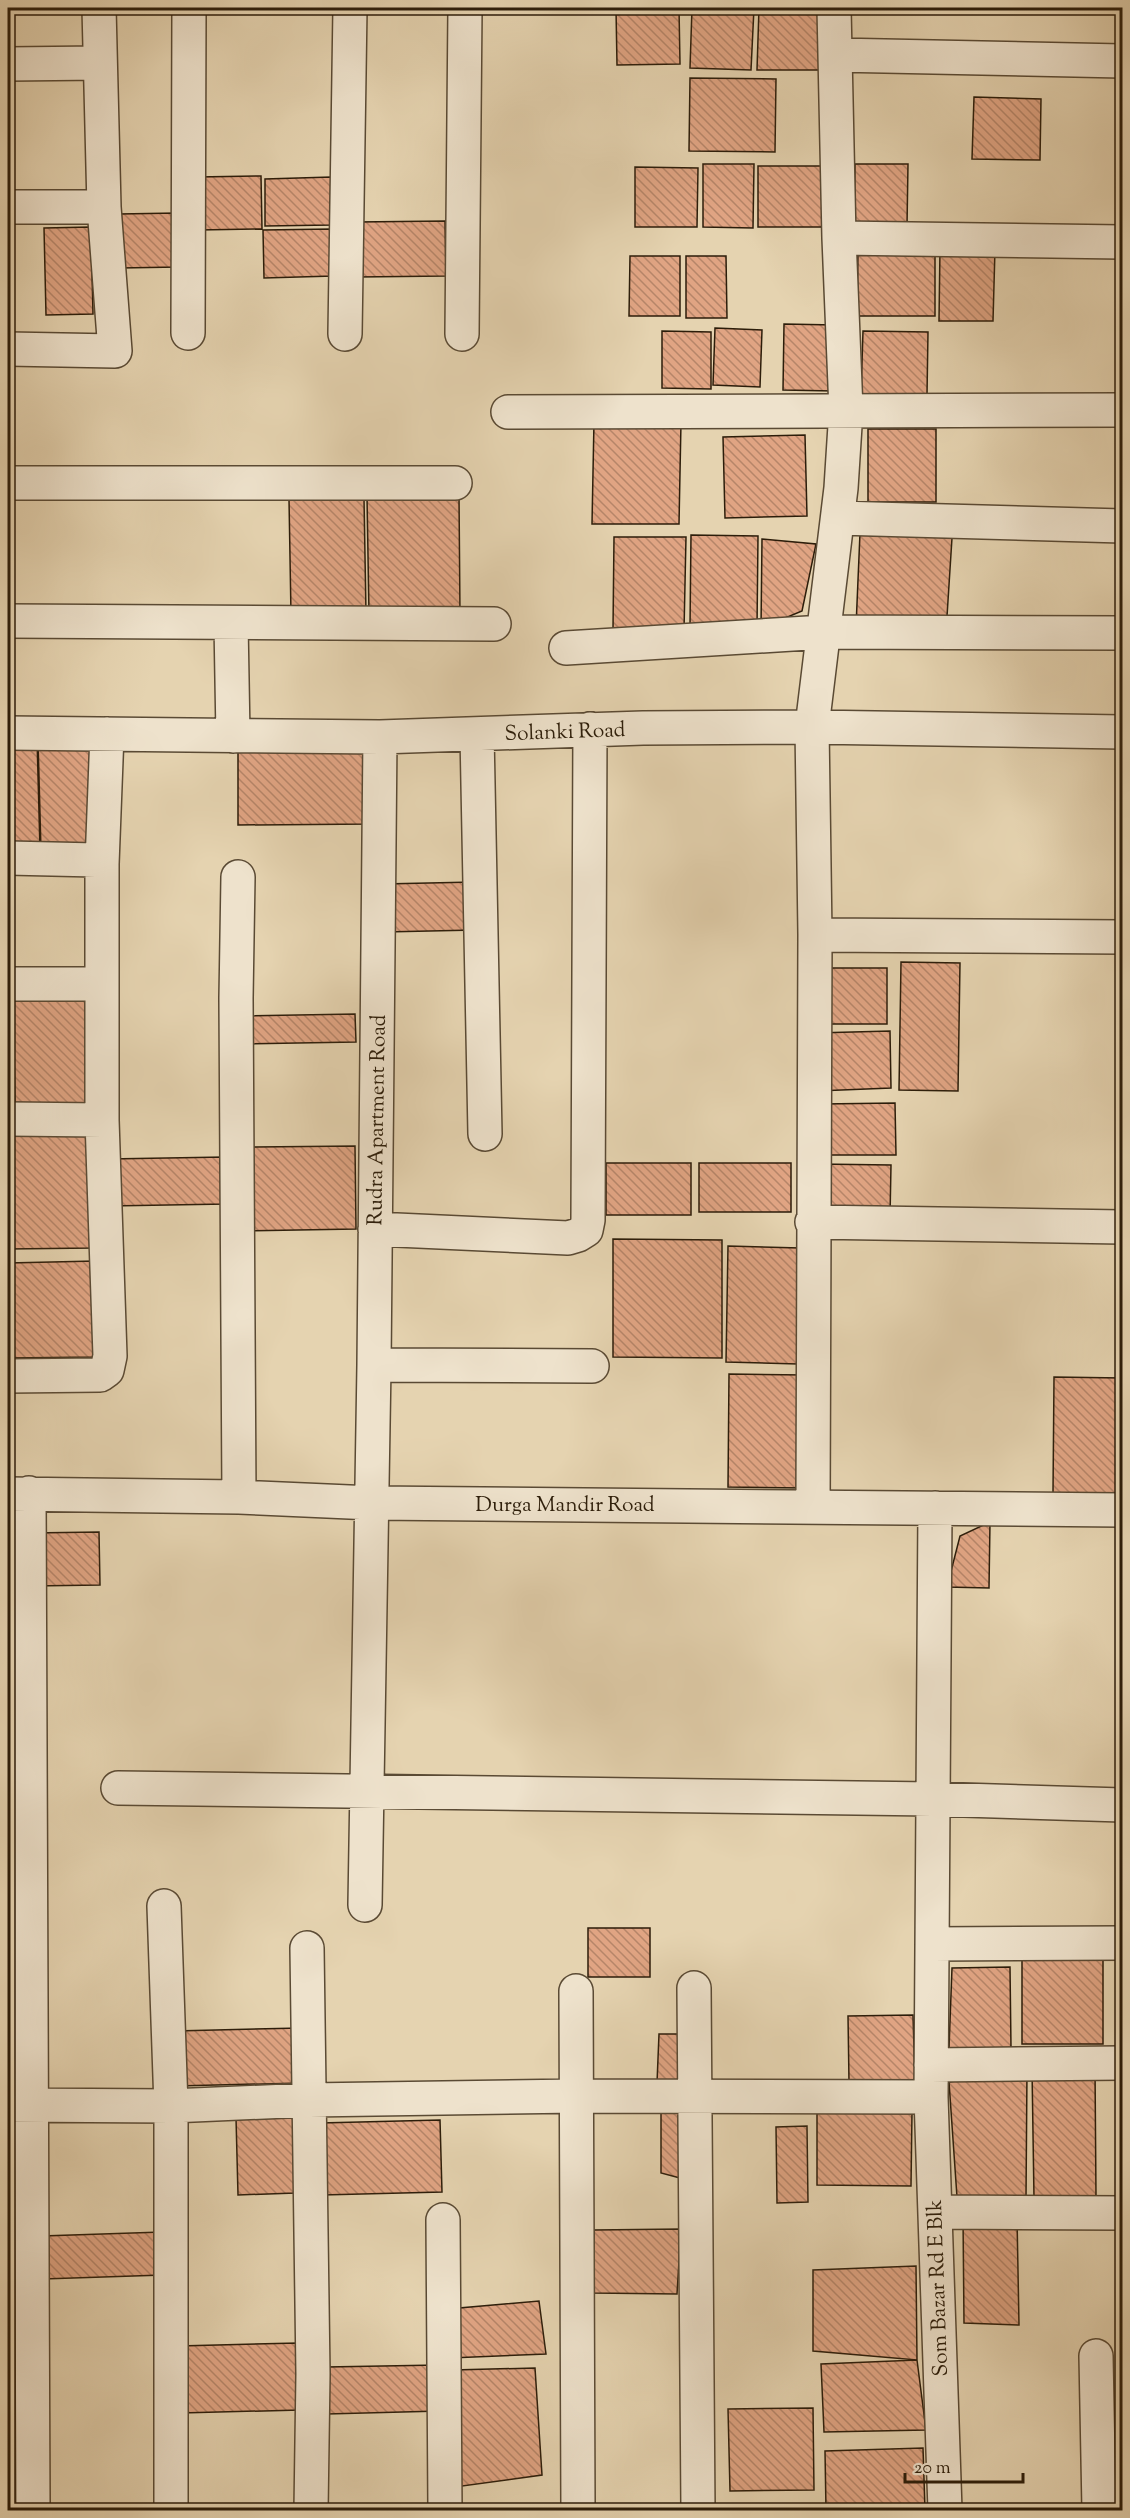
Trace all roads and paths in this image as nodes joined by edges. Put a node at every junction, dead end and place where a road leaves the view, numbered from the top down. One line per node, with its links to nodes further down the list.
1 (99, 8): 8 (street)
2 (189, 8): 14 (street)
3 (350, 8): 15 (street)
4 (465, 8): 16 (street)
5 (834, 8): 6 (street)
6 (836, 56): 7 (street); 12 (street)
7 (1122, 61)
8 (100, 63): 9 (street); 11 (street)
9 (8, 64)
10 (8, 207): 11 (street)
11 (104, 207): 17 (street)
12 (839, 238): 13 (street); 18 (street)
13 (1122, 242)
14 (188, 333)
15 (345, 334)
16 (462, 334)
17 (8, 349)
18 (846, 410): 19 (street); 20 (street); 23 (street)
19 (1122, 410)
20 (508, 412)
21 (8, 483): 22 (street)
22 (455, 483)
23 (838, 518): 24 (street); 28 (street)
24 (1122, 526)
25 (8, 621): 26 (street)
26 (231, 623): 27 (street); 37 (street)
27 (494, 624)
28 (824, 632): 29 (street); 30 (street); 31 (street)
29 (1122, 633)
30 (566, 648)
31 (812, 727): 32 (street, Solanki Road); 33 (street, Solanki Road); 42 (street)
32 (590, 729): 36 (street, Solanki Road); 51 (street)
33 (1122, 732)
34 (8, 733): 35 (street, Solanki Road)
35 (107, 734): 37 (street, Solanki Road); 40 (street)
36 (477, 734): 38 (street, Solanki Road); 48 (street)
37 (233, 736): 38 (street, Solanki Road)
38 (380, 737): 51 (street, Rudra Apartment Road)
39 (8, 858): 40 (street)
40 (102, 864): 45 (street)
41 (238, 877): 56 (street)
42 (815, 935): 43 (street); 49 (street)
43 (1122, 937)
44 (8, 984): 45 (street)
45 (102, 984): 47 (street)
46 (8, 1119): 47 (street)
47 (102, 1120): 54 (street)
48 (485, 1134)
49 (812, 1222): 50 (street); 58 (street)
50 (1122, 1227)
51 (375, 1229): 52 (street, Rudra Apartment Road)
52 (374, 1365): 53 (street); 57 (street, Rudra Apartment Road)
53 (592, 1366)
54 (8, 1376)
55 (18, 1494): 56 (street, Durga Mandir Road); 78 (street)
56 (239, 1497): 57 (street, Durga Mandir Road)
57 (372, 1503): 58 (street, Durga Mandir Road); 62 (street, Rudra Apartment Road)
58 (813, 1506): 59 (street, Durga Mandir Road)
59 (935, 1508): 60 (street, Durga Mandir Road); 63 (street, Som Bazar Rd E Blk)
60 (1122, 1510)
61 (118, 1788): 62 (street)
62 (368, 1793): 63 (street); 65 (street, Rudra Apartment Road)
63 (932, 1799): 64 (street); 68 (street, Som Bazar Rd E Blk)
64 (1122, 1805)
65 (365, 1905)
66 (164, 1906): 79 (street)
67 (1122, 1943): 68 (street)
68 (932, 1944): 73 (street, Som Bazar Rd E Blk)
69 (307, 1948): 77 (street)
70 (694, 1988): 76 (street)
71 (576, 1991): 74 (street)
72 (1122, 2063): 73 (street)
73 (932, 2065): 75 (street, Som Bazar Rd E Blk)
74 (577, 2096): 76 (street); 77 (street); 88 (street)
75 (931, 2097): 76 (street); 80 (street, Som Bazar Rd E Blk)
76 (695, 2098): 89 (street)
77 (309, 2100): 79 (street); 86 (street)
78 (19, 2105): 79 (street); 84 (street)
79 (171, 2106): 85 (street)
80 (935, 2212): 81 (street); 90 (street, Som Bazar Rd E Blk)
81 (1122, 2213)
82 (443, 2220): 87 (street)
83 (1096, 2356): 91 (street)
84 (33, 2511)
85 (171, 2511)
86 (311, 2511)
87 (445, 2511)
88 (578, 2511)
89 (698, 2511)
90 (945, 2511)
91 (1099, 2511)

